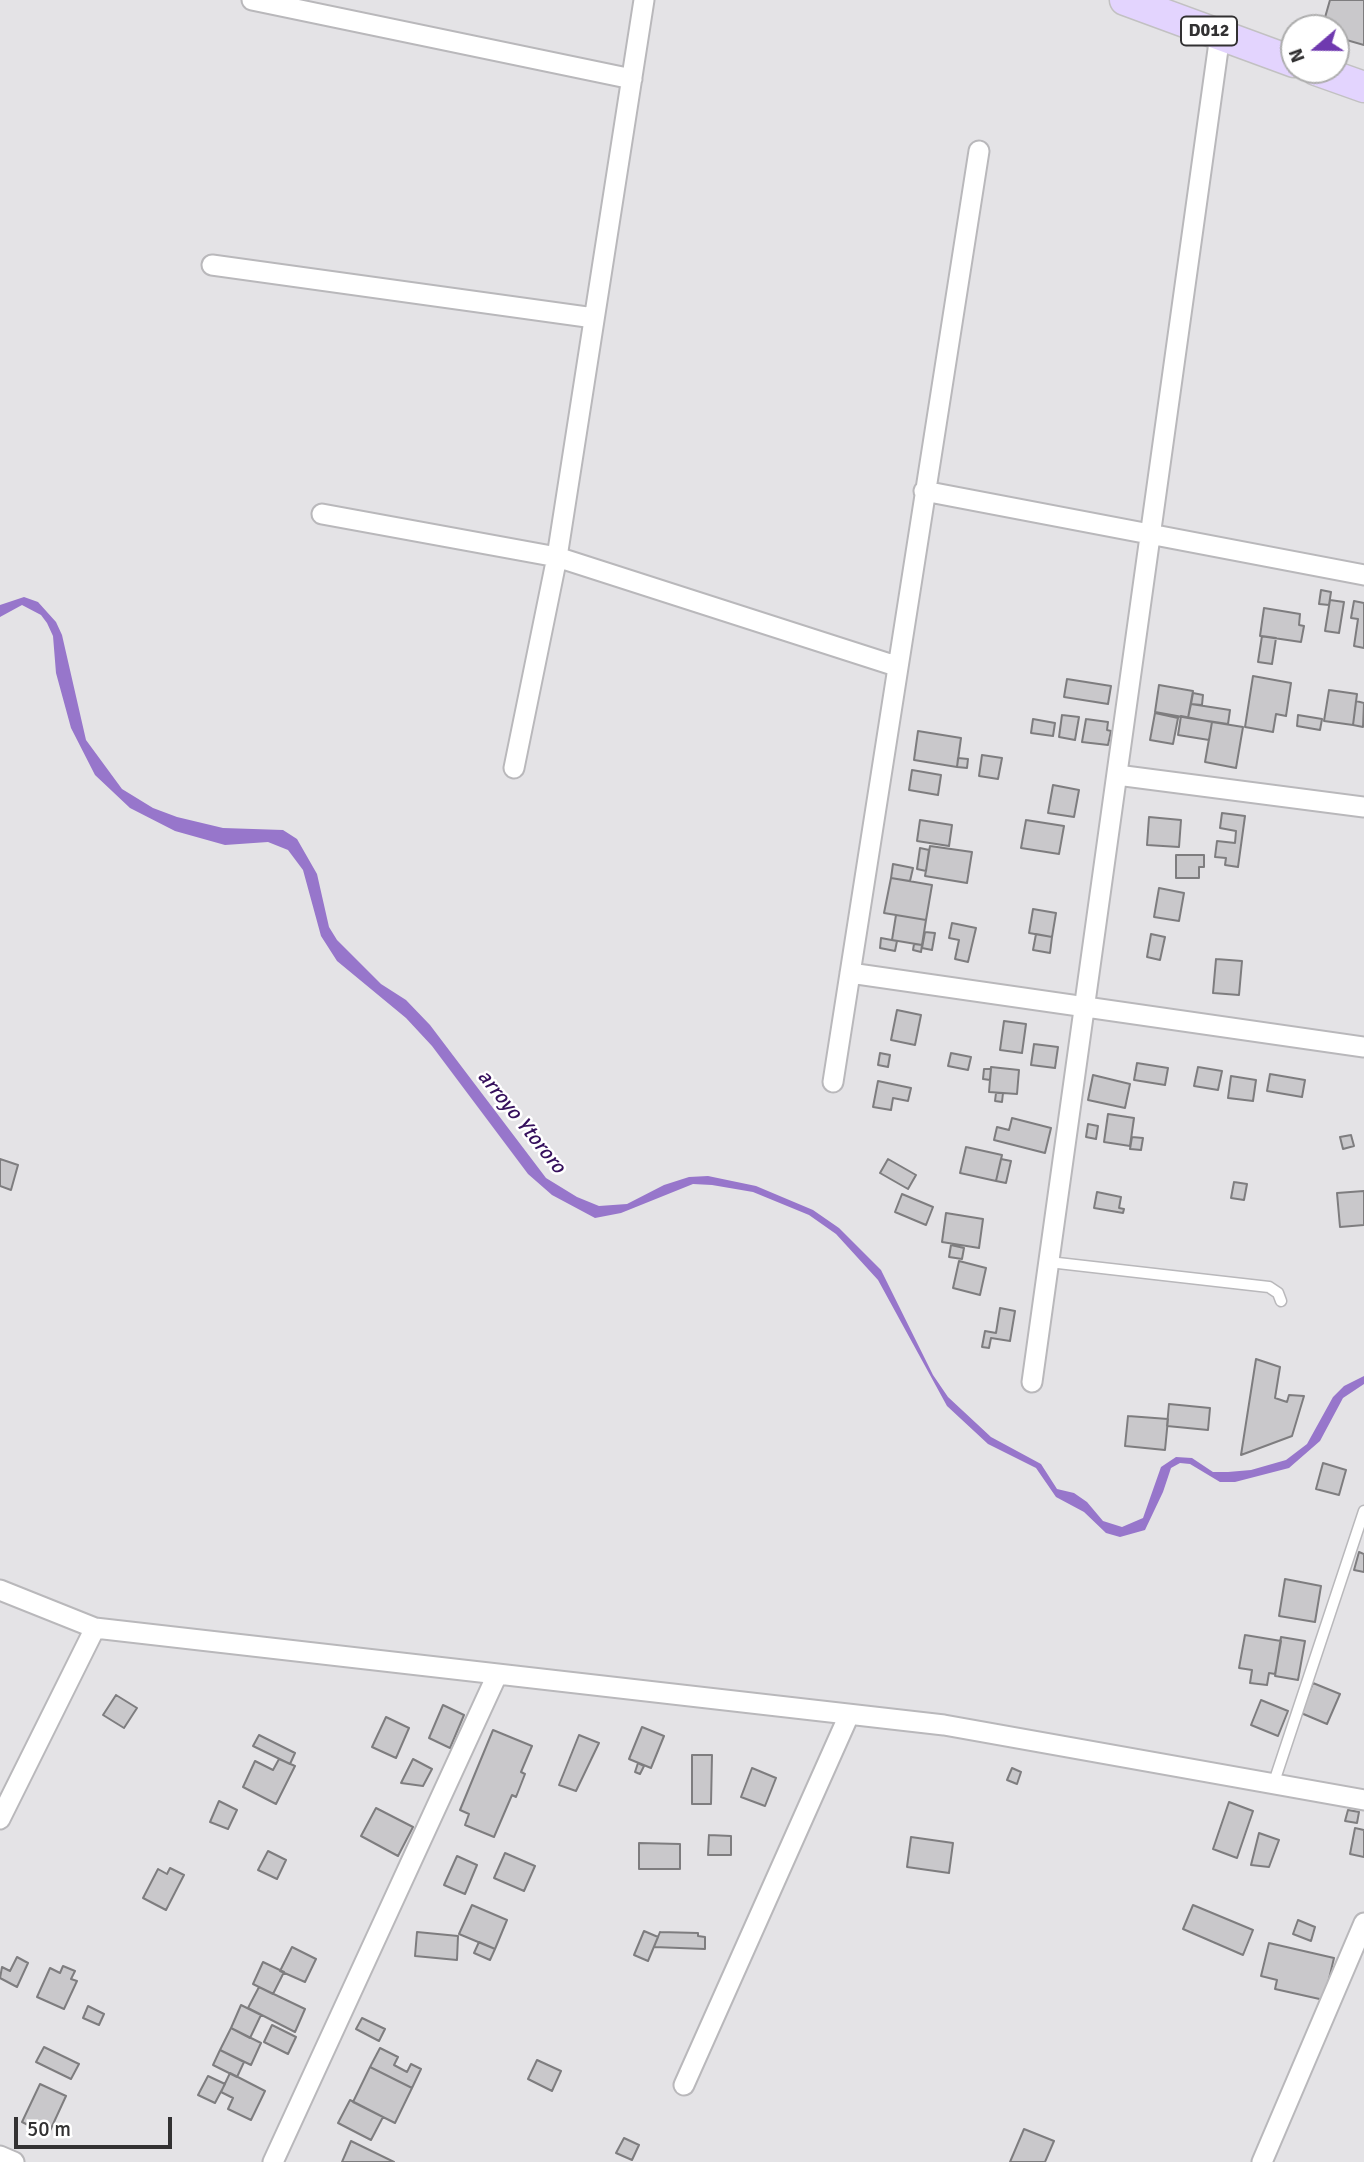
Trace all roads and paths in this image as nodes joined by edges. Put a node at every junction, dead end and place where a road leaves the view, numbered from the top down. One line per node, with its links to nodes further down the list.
1 (252, 0): 7 (street)
2 (644, 0): 7 (street)
3 (1125, 0): 4 (main road, D012)
4 (1175, 9): 5 (main road, D012)
5 (1220, 34): 6 (main road, D012); 13 (street)
6 (1280, 57)
7 (632, 79): 10 (street)
8 (979, 151): 11 (street)
9 (212, 265): 10 (street)
10 (594, 317): 14 (street)
11 (924, 491): 13 (street); 16 (street)
12 (322, 514): 14 (street)
13 (1152, 535): 15 (street); 18 (street)
14 (557, 557): 16 (street); 17 (street)
15 (1364, 575)
16 (896, 666): 20 (street)
17 (514, 768)
18 (1117, 775): 19 (street); 21 (street)
19 (1364, 807)
20 (850, 973): 21 (street); 23 (street)
21 (1084, 1006): 22 (street); 24 (street)
22 (1364, 1047)
23 (833, 1082)
24 (1049, 1262): 25 (lane); 26 (street)
25 (1280, 1301)
26 (1032, 1382)
27 (1364, 1511): 32 (lane)
28 (0, 1590): 29 (street)
29 (95, 1628): 30 (street); 34 (street)
30 (497, 1675): 31 (street); 39 (street)
31 (849, 1715): 32 (street); 36 (street)
32 (1273, 1786): 33 (street)
33 (1364, 1800)
34 (0, 1819)
35 (1364, 1923): 40 (street)
36 (684, 2085)
37 (0, 2156): 38 (street)
38 (14, 2162)
39 (273, 2162)
40 (1262, 2162)

